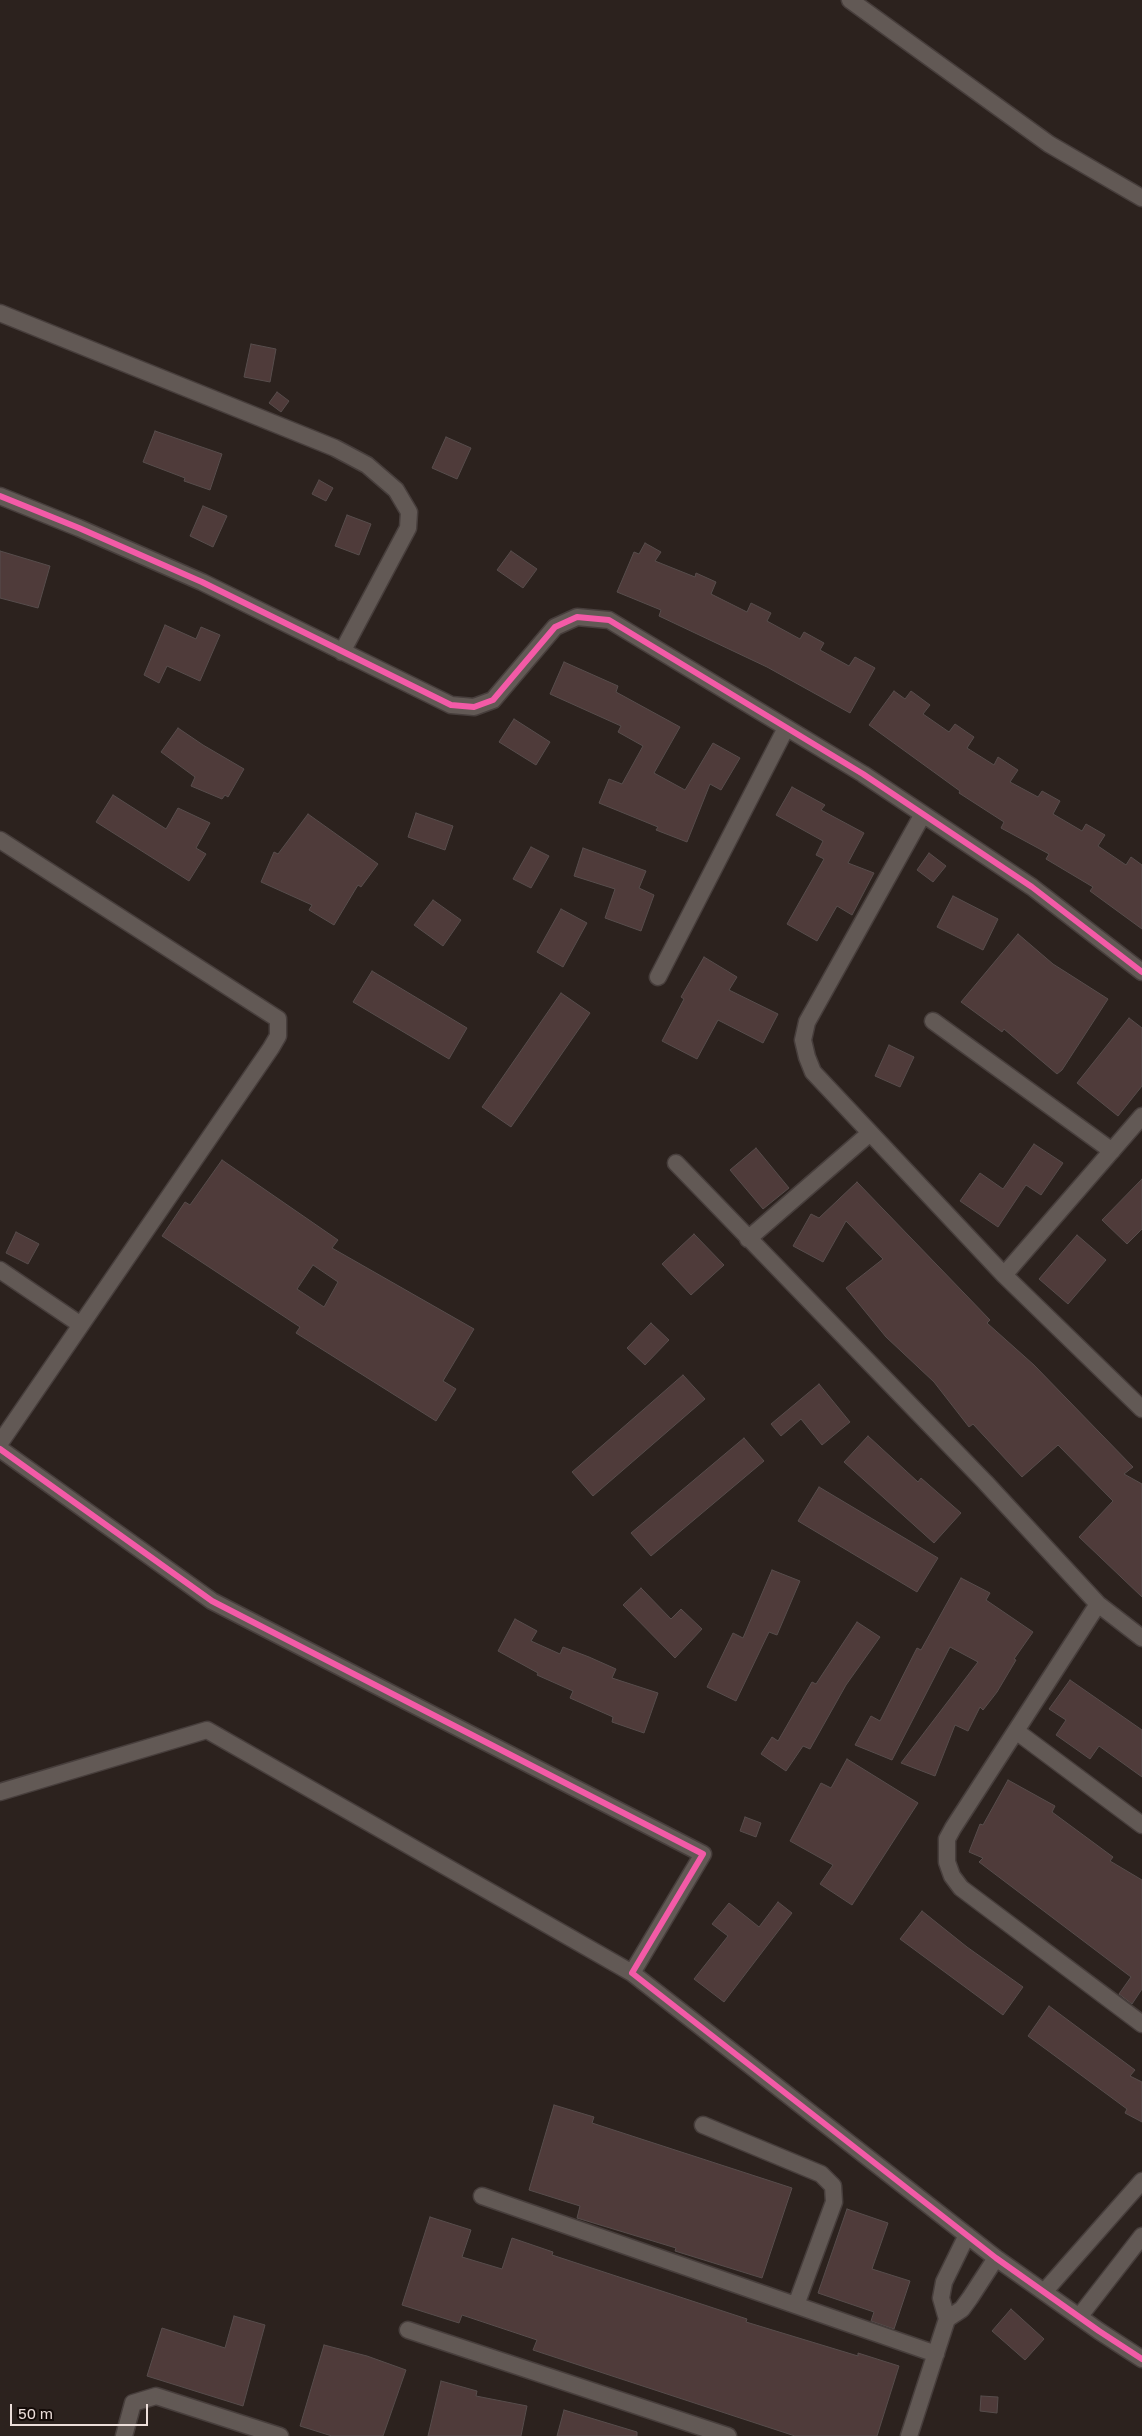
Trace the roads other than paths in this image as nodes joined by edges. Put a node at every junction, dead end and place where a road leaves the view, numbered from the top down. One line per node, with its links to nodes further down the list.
1 (850, 0): 2 (street)
2 (1142, 198)
3 (0, 313): 5 (street)
4 (0, 496): 5 (street)
5 (342, 652): 6 (street)
6 (786, 728): 7 (street); 10 (street)
7 (923, 814): 9 (street); 13 (street)
8 (0, 840): 19 (street)
9 (1142, 972)
10 (658, 977)
11 (933, 1021): 14 (street)
12 (1142, 1116): 14 (street)
13 (870, 1133): 16 (street); 18 (street)
14 (1112, 1151): 18 (street)
15 (676, 1163): 16 (street)
16 (748, 1239): 23 (street)
17 (0, 1270): 19 (street)
18 (1004, 1275): 20 (street)
19 (81, 1326): 21 (street)
20 (1142, 1409)
21 (0, 1443)
22 (0, 1449): 28 (street)
23 (1098, 1604): 24 (street); 25 (street)
24 (1142, 1638)
25 (1016, 1731): 27 (street); 29 (street)
26 (0, 1792): 28 (street)
27 (1142, 1825)
28 (632, 1973): 33 (street)
29 (1142, 2024)
30 (703, 2125): 37 (street)
31 (1142, 2181): 36 (street)
32 (482, 2196): 37 (street)
33 (967, 2235): 35 (street); 39 (street)
34 (1142, 2236): 38 (street)
35 (996, 2258): 36 (street); 39 (street)
36 (1044, 2292): 38 (street)
37 (796, 2305): 41 (street)
38 (1078, 2317): 42 (street)
39 (947, 2319): 41 (street)
40 (408, 2330): 45 (street)
41 (936, 2354): 46 (street)
42 (1142, 2359)
43 (124, 2436): 44 (street)
44 (280, 2436)
45 (728, 2436)
46 (909, 2436)

